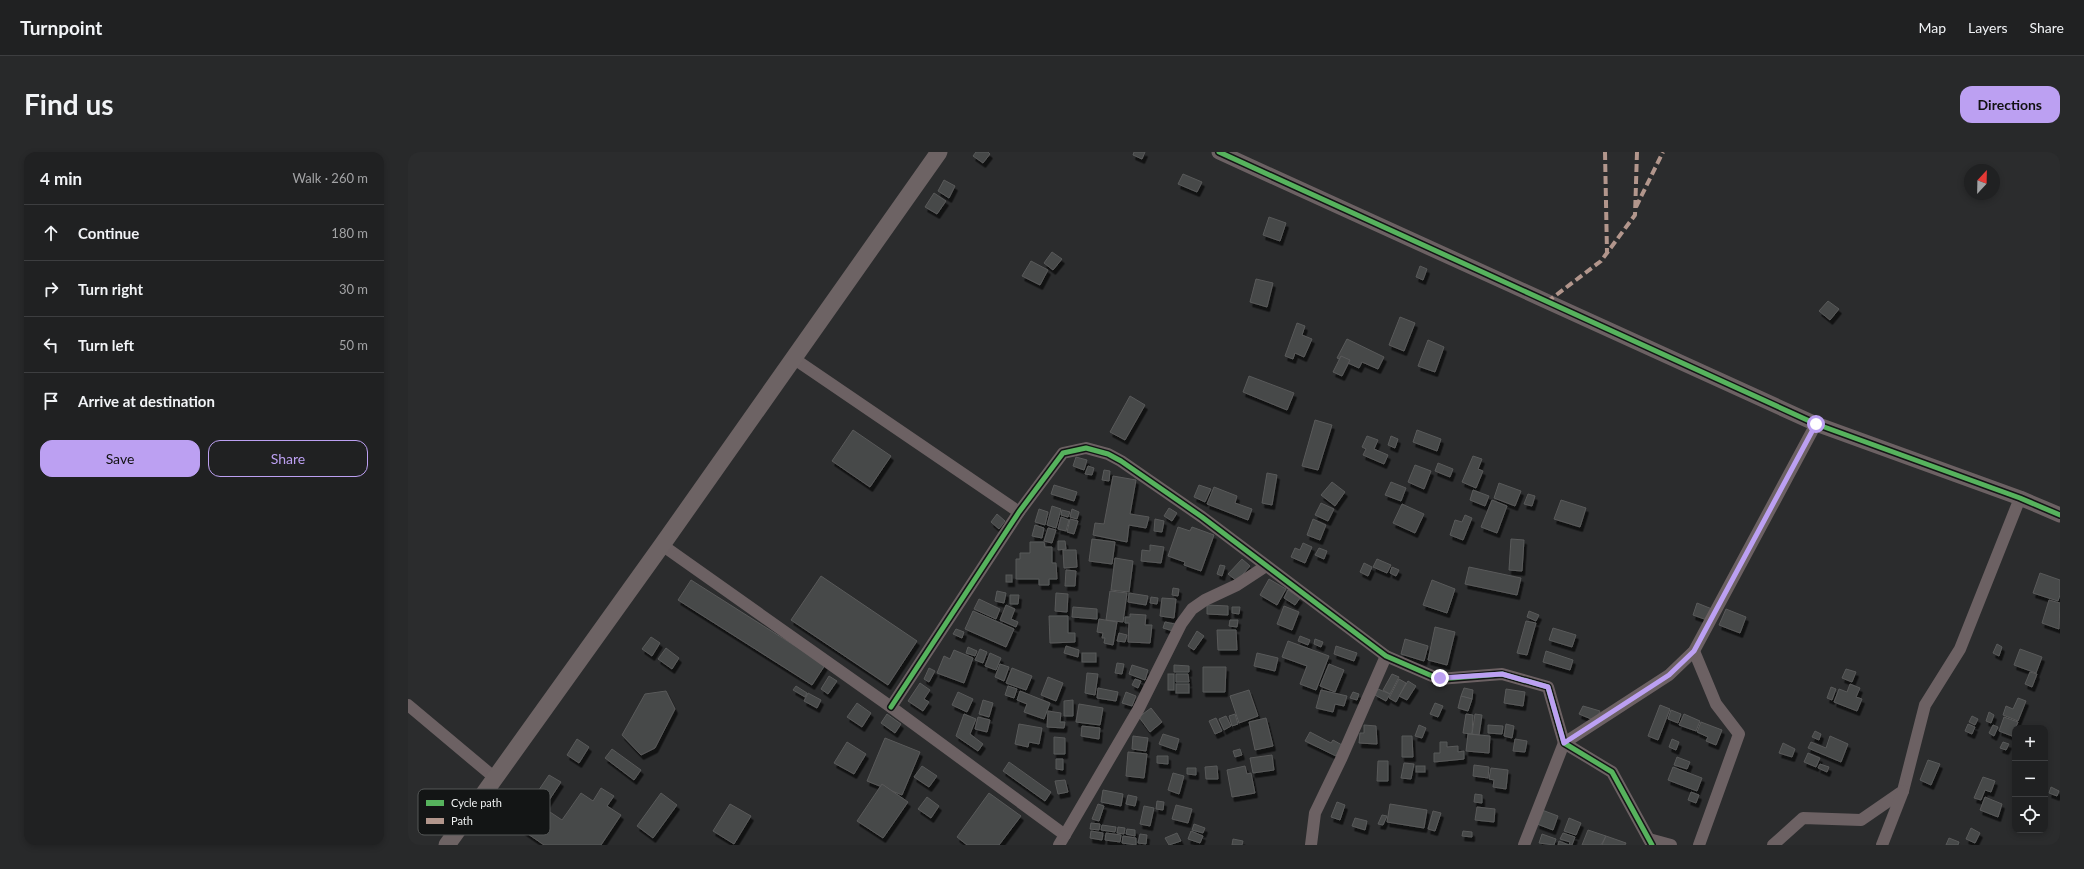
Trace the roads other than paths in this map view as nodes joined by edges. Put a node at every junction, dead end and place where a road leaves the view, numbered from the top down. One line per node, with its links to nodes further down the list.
1 (939, 152): 3 (main road)
2 (1219, 152): 4 (street)
3 (793, 358): 6 (street); 8 (main road)
4 (1816, 424): 5 (street); 10 (street)
5 (2020, 498): 7 (street); 17 (street)
6 (1019, 512): 9 (street); 13 (street)
7 (2060, 515)
8 (662, 546): 13 (street); 15 (main road)
9 (1266, 566): 11 (street); 19 (street)
10 (1694, 651): 14 (street); 25 (street)
11 (1386, 656): 14 (street); 22 (street)
12 (408, 705): 15 (street)
13 (891, 707): 19 (street)
14 (1564, 743): 20 (street); 23 (street)
15 (495, 778): 16 (main road)
16 (487, 789)
17 (1903, 791): 26 (street); 27 (street)
18 (454, 835): 21 (main road)
19 (1062, 840)
20 (1651, 842): 24 (street)
21 (447, 845)
22 (1311, 845)
23 (1524, 845)
24 (1671, 845)
25 (1699, 845)
26 (1773, 845)
27 (1882, 845)

